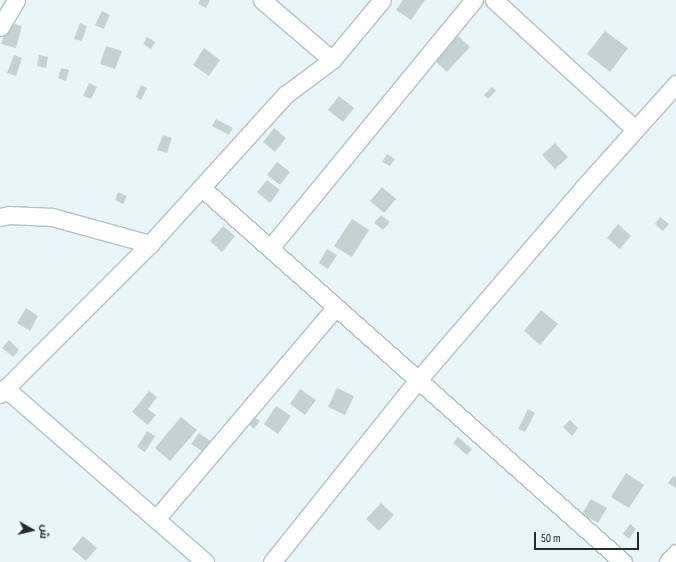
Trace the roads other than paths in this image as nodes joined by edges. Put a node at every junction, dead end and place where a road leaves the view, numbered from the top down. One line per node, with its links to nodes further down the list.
1 (16, 0): 6 (street)
2 (262, 0): 7 (street)
3 (382, 0): 7 (street)
4 (474, 0): 13 (street)
5 (494, 0): 9 (street)
6 (0, 27)
7 (332, 60): 10 (street)
8 (676, 84): 9 (street)
9 (635, 129): 15 (street)
10 (202, 188): 12 (street); 13 (street)
11 (0, 217): 12 (street)
12 (150, 244): 16 (street)
13 (270, 248): 14 (street)
14 (336, 307): 15 (street); 17 (street)
15 (418, 380): 20 (street); 21 (street)
16 (3, 391): 17 (street)
17 (156, 520): 19 (street)
18 (676, 553): 22 (street)
19 (205, 562)
20 (272, 562)
21 (623, 562)
22 (668, 562)

